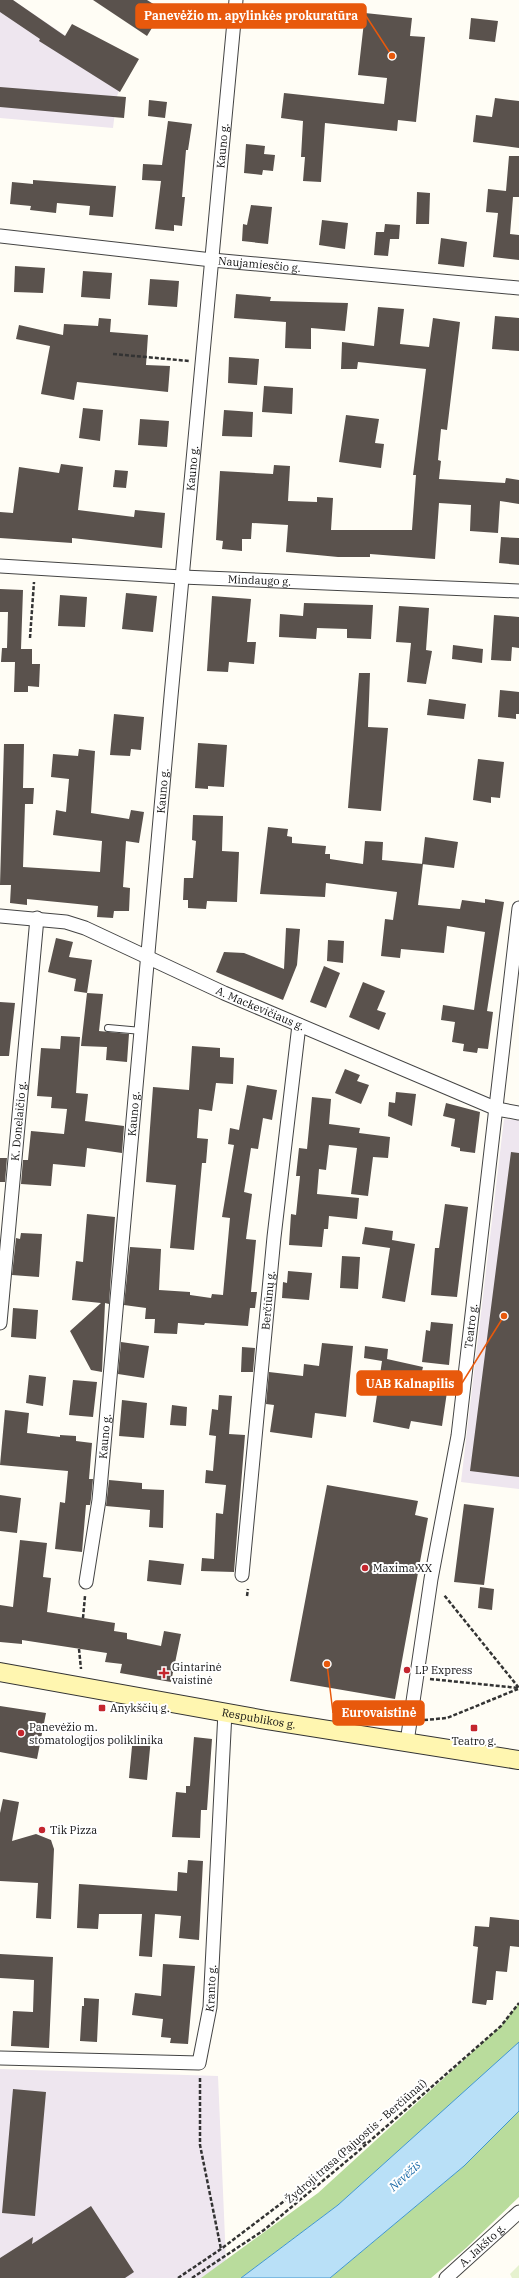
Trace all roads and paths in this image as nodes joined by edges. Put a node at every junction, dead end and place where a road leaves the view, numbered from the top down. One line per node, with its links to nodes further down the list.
1 (236, 0): 3 (street, Kauno g.)
2 (0, 236): 3 (street, Naujamiesčio g.)
3 (212, 260): 4 (street, Naujamiesčio g.); 6 (street, Kauno g.)
4 (519, 288)
5 (113, 354): 6 (path)
6 (202, 363): 9 (street, Kauno g.)
7 (0, 566): 8 (street, Mindaugo g.)
8 (35, 568): 9 (street, Mindaugo g.); 11 (path)
9 (182, 577): 10 (street, Mindaugo g.); 15 (street, Kauno g.)
10 (519, 592)
11 (30, 638)
12 (519, 908): 19 (street, Teatro g.)
13 (0, 916): 14 (street, A. Mackevičiaus g.)
14 (37, 918): 15 (street, A. Mackevičiaus g.); 21 (street, K. Donelaičio g.)
15 (149, 960): 16 (street, A. Mackevičiaus g.); 18 (street, Kauno g.)
16 (299, 1026): 19 (street, A. Mackevičiaus g.); 22 (street, Berčiūnų g.)
17 (108, 1028): 18 (lane)
18 (142, 1031): 24 (street, Kauno g.)
19 (497, 1109): 20 (street, A. Mackevičiaus g.); 23 (street, Teatro g.)
20 (519, 1113)
21 (0, 1323)
22 (242, 1575)
23 (431, 1579): 27 (street, Teatro g.); 28 (path)
24 (86, 1582): 25 (path)
25 (83, 1618)
26 (0, 1672): 29 (main road, Respublikos g.)
27 (416, 1677): 28 (path); 30 (street, Teatro g.)
28 (519, 1688): 30 (path)
29 (225, 1712): 31 (main road, Respublikos g.); 35 (street, Kranto g.)
30 (410, 1721): 31 (street, Teatro g.)
31 (407, 1742): 32 (main road, Respublikos g.)
32 (519, 1760)
33 (519, 2003): 36 (path, Žydroji trasa (Pajuostis - Berčiūnai))
34 (0, 2058): 35 (street)
35 (199, 2063): 38 (path)
36 (371, 2139): 38 (path); 40 (path, Žydroji trasa (Pajuostis - Berčiūnai))
37 (519, 2212): 41 (street, A. Jakšto g.)
38 (222, 2249): 39 (path)
39 (178, 2278)
40 (192, 2278)
41 (446, 2278)

